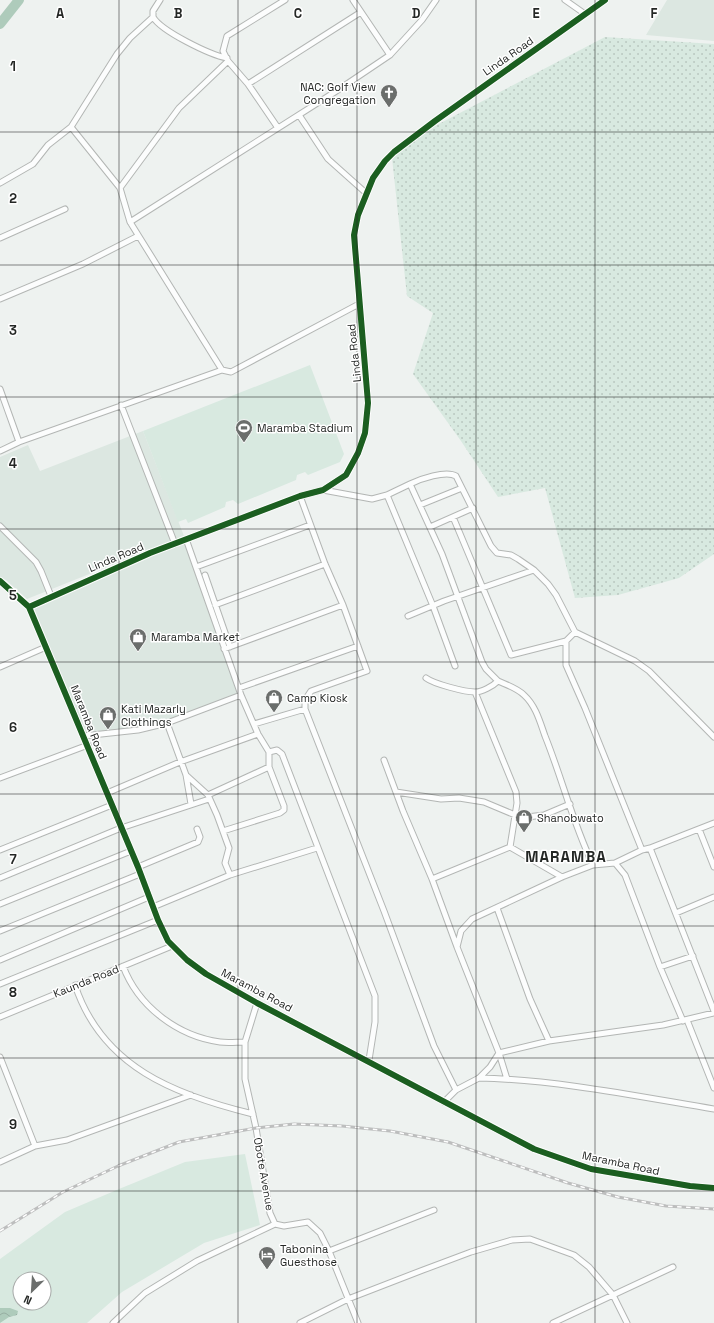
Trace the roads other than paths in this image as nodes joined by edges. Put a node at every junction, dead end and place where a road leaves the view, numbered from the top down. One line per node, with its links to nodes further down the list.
1 (160, 0): 9 (street)
2 (285, 0): 11 (street)
3 (353, 0): 7 (street)
4 (436, 0): 10 (street)
5 (565, 0): 8 (street)
6 (605, 0): 8 (street, Linda Road)
7 (361, 12): 10 (street); 12 (street)
8 (585, 14): 18 (street, Linda Road)
9 (153, 17): 11 (street); 14 (street)
10 (390, 55): 13 (street)
11 (228, 59): 12 (street); 17 (street)
12 (248, 84): 15 (street)
13 (299, 115): 15 (street); 18 (street)
14 (71, 127): 16 (street); 17 (street)
15 (278, 128): 20 (street)
16 (0, 183)
17 (120, 188): 20 (street)
18 (366, 193): 24 (street, Linda Road)
19 (65, 209): 22 (street)
20 (130, 222): 21 (street)
21 (138, 236): 23 (street); 25 (street)
22 (0, 238)
23 (0, 299)
24 (359, 304): 25 (street); 32 (street, Linda Road)
25 (222, 370): 27 (street)
26 (0, 389): 28 (street)
27 (121, 405): 28 (street); 42 (street)
28 (19, 442): 29 (street)
29 (0, 451)
30 (410, 484): 31 (street); 33 (street); 35 (street)
31 (462, 488): 35 (street); 36 (street)
32 (322, 490): 33 (street); 34 (street, Linda Road)
33 (387, 495): 53 (street)
34 (300, 496): 38 (street); 41 (street, Linda Road)
35 (420, 505): 40 (street)
36 (473, 508): 37 (street); 45 (street)
37 (453, 517): 40 (street); 48 (street)
38 (310, 525): 43 (street); 44 (street)
39 (0, 526): 49 (street)
40 (430, 527): 50 (street)
41 (186, 539): 42 (street, Linda Road); 44 (street)
42 (175, 544): 49 (street, Linda Road)
43 (324, 564): 51 (street); 52 (street)
44 (196, 567): 60 (street)
45 (534, 570): 48 (street); 56 (street)
46 (205, 575): 51 (street)
47 (0, 581): 54 (street, Maramba Road)
48 (482, 588): 50 (street); 57 (street)
49 (50, 596): 54 (street, Linda Road)
50 (457, 598): 53 (street); 64 (street)
51 (215, 605): 60 (street)
52 (343, 605): 58 (street); 60 (street)
53 (433, 606): 55 (street); 61 (street)
54 (29, 607): 59 (street, Maramba Road)
55 (408, 616)
56 (575, 632): 57 (street); 73 (street)
57 (566, 642): 97 (street)
58 (358, 646): 65 (street); 68 (street)
59 (46, 647): 62 (street); 72 (street, Maramba Road)
60 (227, 648): 65 (street)
61 (455, 666)
62 (0, 667)
63 (426, 678): 66 (street)
64 (498, 681): 66 (street); 85 (street)
65 (239, 688): 67 (street)
66 (475, 692): 87 (street)
67 (241, 695): 69 (street); 70 (street)
68 (305, 709): 70 (street); 136 (street)
69 (167, 723): 72 (street); 77 (street)
70 (254, 724): 71 (street)
71 (258, 734): 75 (street); 77 (street)
72 (83, 736): 74 (street, Maramba Road)
73 (714, 737)
74 (88, 745): 80 (street); 82 (street, Maramba Road)
75 (269, 752): 78 (street); 94 (street)
76 (384, 760): 81 (street)
77 (180, 762): 79 (street); 82 (street)
78 (269, 767): 83 (street); 92 (street)
79 (186, 775): 83 (street); 84 (street)
80 (0, 778)
81 (396, 792): 87 (street); 107 (street)
82 (107, 793): 86 (street, Maramba Road)
83 (208, 797): 84 (street); 92 (street)
84 (191, 804): 89 (street)
85 (570, 804): 87 (street); 100 (street)
86 (112, 805): 89 (street, Maramba Road); 96 (street)
87 (514, 815): 93 (street)
88 (714, 823): 91 (street)
89 (122, 828): 98 (street, Maramba Road); 106 (street)
90 (197, 829): 101 (street)
91 (698, 829): 95 (street); 102 (street)
92 (223, 831): 104 (street)
93 (510, 847): 105 (street); 107 (street)
94 (317, 848): 104 (street); 132 (street)
95 (650, 848): 97 (street); 113 (street)
96 (0, 850)
97 (642, 850): 99 (street)
98 (131, 851): 101 (street, Maramba Road); 110 (street)
99 (615, 863): 100 (street); 121 (street)
100 (593, 865): 105 (street)
101 (138, 867): 103 (street, Maramba Road)
102 (714, 867)
103 (140, 874): 109 (street, Maramba Road); 115 (street)
104 (230, 875): 111 (street)
105 (562, 877): 112 (street)
106 (0, 878)
107 (432, 878): 117 (street)
108 (714, 897): 113 (street)
109 (149, 898): 111 (street, Maramba Road); 119 (street)
110 (0, 904)
111 (153, 908): 114 (street, Maramba Road)
112 (497, 908): 117 (street); 128 (street)
113 (676, 913): 118 (street)
114 (158, 920): 116 (street, Maramba Road); 122 (street)
115 (0, 931)
116 (172, 946): 120 (street, Kaunda Road); 124 (street, Maramba Road)
117 (457, 947): 130 (street)
118 (693, 956): 121 (street); 125 (street)
119 (0, 960)
120 (123, 966): 123 (street, Kaunda Road); 129 (street)
121 (660, 967): 127 (street)
122 (0, 984)
123 (75, 985): 126 (street, Kaunda Road); 137 (street)
124 (257, 1002): 129 (street, Obote Avenue); 132 (street, Maramba Road)
125 (714, 1012): 127 (street)
126 (0, 1017)
127 (685, 1020): 128 (street); 135 (street)
128 (549, 1041): 130 (street)
129 (245, 1042): 140 (street, Obote Avenue)
130 (499, 1053): 133 (street); 134 (street)
131 (0, 1057): 141 (street)
132 (369, 1060): 138 (street, Maramba Road)
133 (479, 1078): 134 (street); 136 (street)
134 (507, 1079): 139 (street)
135 (714, 1088)
136 (456, 1090): 138 (street)
137 (191, 1095): 140 (street); 141 (street)
138 (444, 1102): 143 (street, Maramba Road)
139 (714, 1109)
140 (253, 1114): 145 (street, Obote Avenue)
141 (35, 1146): 142 (street)
142 (0, 1162)
143 (714, 1188)
144 (434, 1210): 146 (street)
145 (275, 1224): 146 (street, Obote Avenue); 150 (street)
146 (330, 1251): 149 (street, Obote Avenue)
147 (673, 1266): 148 (street)
148 (613, 1295): 149 (street); 153 (street); 154 (street)
149 (348, 1299): 151 (street); 152 (street, Obote Avenue)
150 (113, 1323)
151 (300, 1323)
152 (358, 1323)
153 (553, 1323)
154 (627, 1323)

